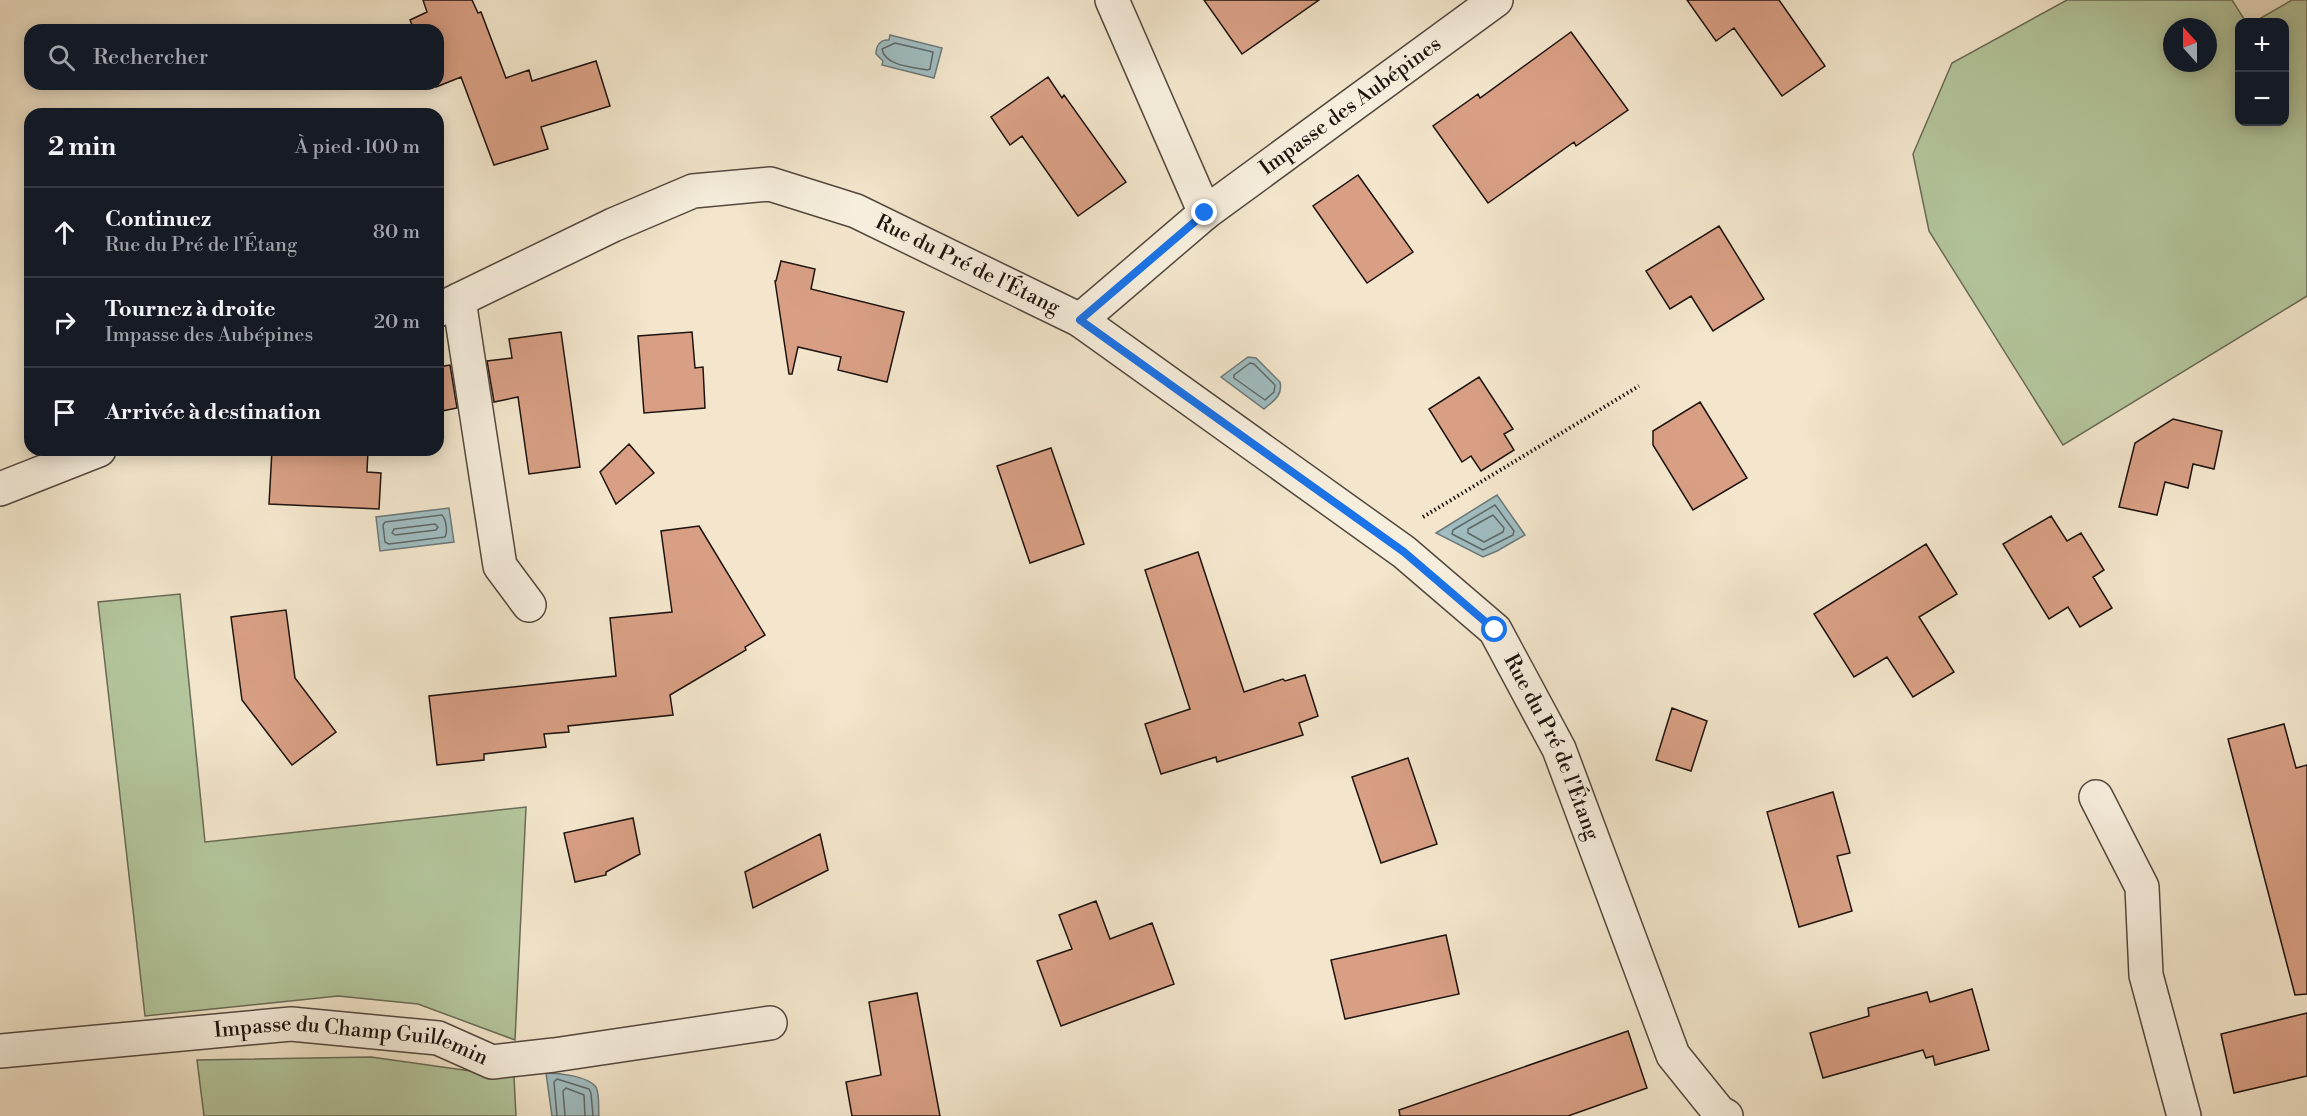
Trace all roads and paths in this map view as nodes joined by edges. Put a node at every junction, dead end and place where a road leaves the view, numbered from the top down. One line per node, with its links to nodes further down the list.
1 (1112, 0): 3 (street)
2 (1496, 0): 3 (street, Impasse des Aubépines)
3 (1205, 213): 5 (street, Impasse des Aubépines)
4 (449, 305): 5 (street, Rue du Pré de l'Étang); 10 (street)
5 (1080, 320): 9 (street, Rue du Pré de l'Étang)
6 (1639, 386): 9 (path)
7 (84, 456): 8 (street)
8 (0, 489)
9 (1387, 539): 14 (street, Rue du Pré de l'Étang)
10 (530, 605)
11 (2096, 797): 15 (street)
12 (770, 1023): 13 (street, Impasse du Champ Guillemin)
13 (0, 1051)
14 (1726, 1116)
15 (2184, 1116)

